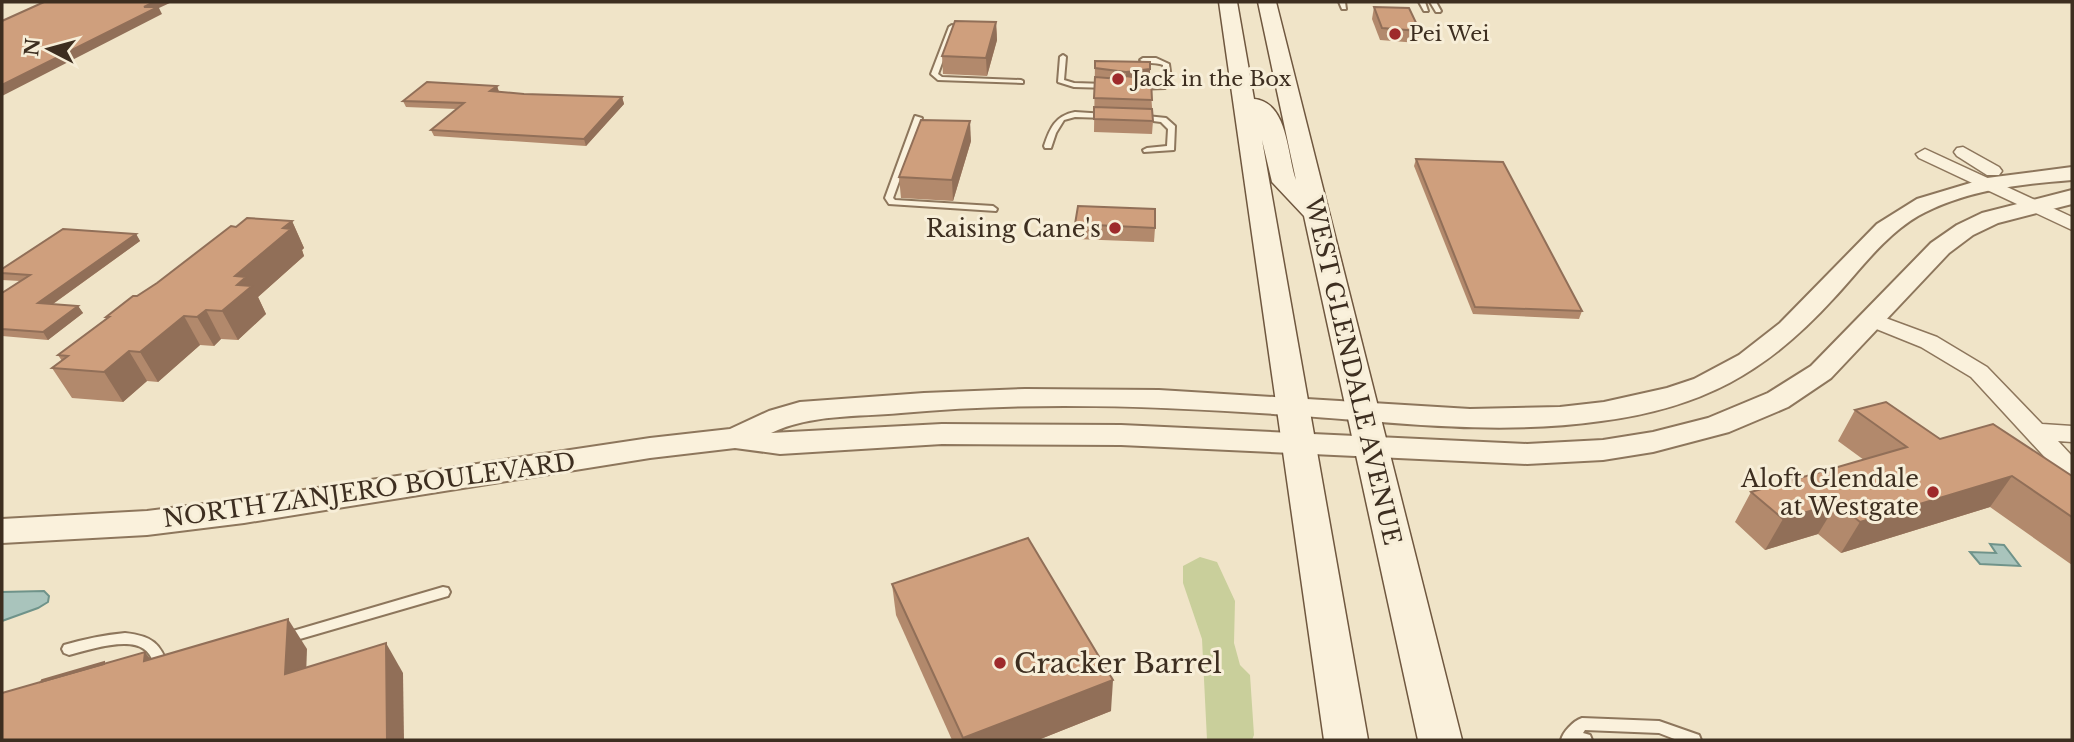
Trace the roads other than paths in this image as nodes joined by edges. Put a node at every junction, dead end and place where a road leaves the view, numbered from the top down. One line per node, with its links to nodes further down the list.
1 (1228, 2): 13 (main road)
2 (1267, 2): 25 (main road, WEST GLENDALE AVENUE)
3 (1422, 2): 5 (lane)
4 (1433, 2): 6 (lane)
5 (1426, 10)
6 (1438, 11)
7 (952, 27): 10 (lane)
8 (1063, 57): 11 (lane)
9 (1143, 60): 12 (lane)
10 (1021, 82)
11 (1120, 87)
12 (1131, 87)
13 (1245, 105): 25 (main road); 28 (main road)
14 (1119, 116): 17 (lane)
15 (1131, 117): 18 (lane)
16 (918, 118): 24 (lane)
17 (1048, 146)
18 (1147, 150)
19 (1963, 152): 22 (street)
20 (1925, 154): 22 (street)
21 (2072, 174): 22 (street)
22 (2003, 182): 23 (street); 29 (street)
23 (2058, 202): 26 (street); 27 (street)
24 (993, 209)
25 (1317, 214): 29 (main road, WEST GLENDALE AVENUE)
26 (2072, 224)
27 (1872, 319): 29 (street); 30 (street)
28 (1296, 425): 29 (street, NORTH ZANJERO BOULEVARD); 33 (street, NORTH ZANJERO BOULEVARD); 39 (main road)
29 (1367, 430): 40 (main road, WEST GLENDALE AVENUE)
30 (2036, 432): 31 (street); 32 (street)
31 (2072, 434)
32 (2072, 471)
33 (2, 531)
34 (443, 592): 35 (lane)
35 (270, 643)
36 (69, 649): 37 (lane)
37 (163, 675)
38 (1569, 739): 41 (lane); 42 (lane)
39 (1346, 740)
40 (1440, 740)
41 (1585, 740)
42 (1694, 740)

